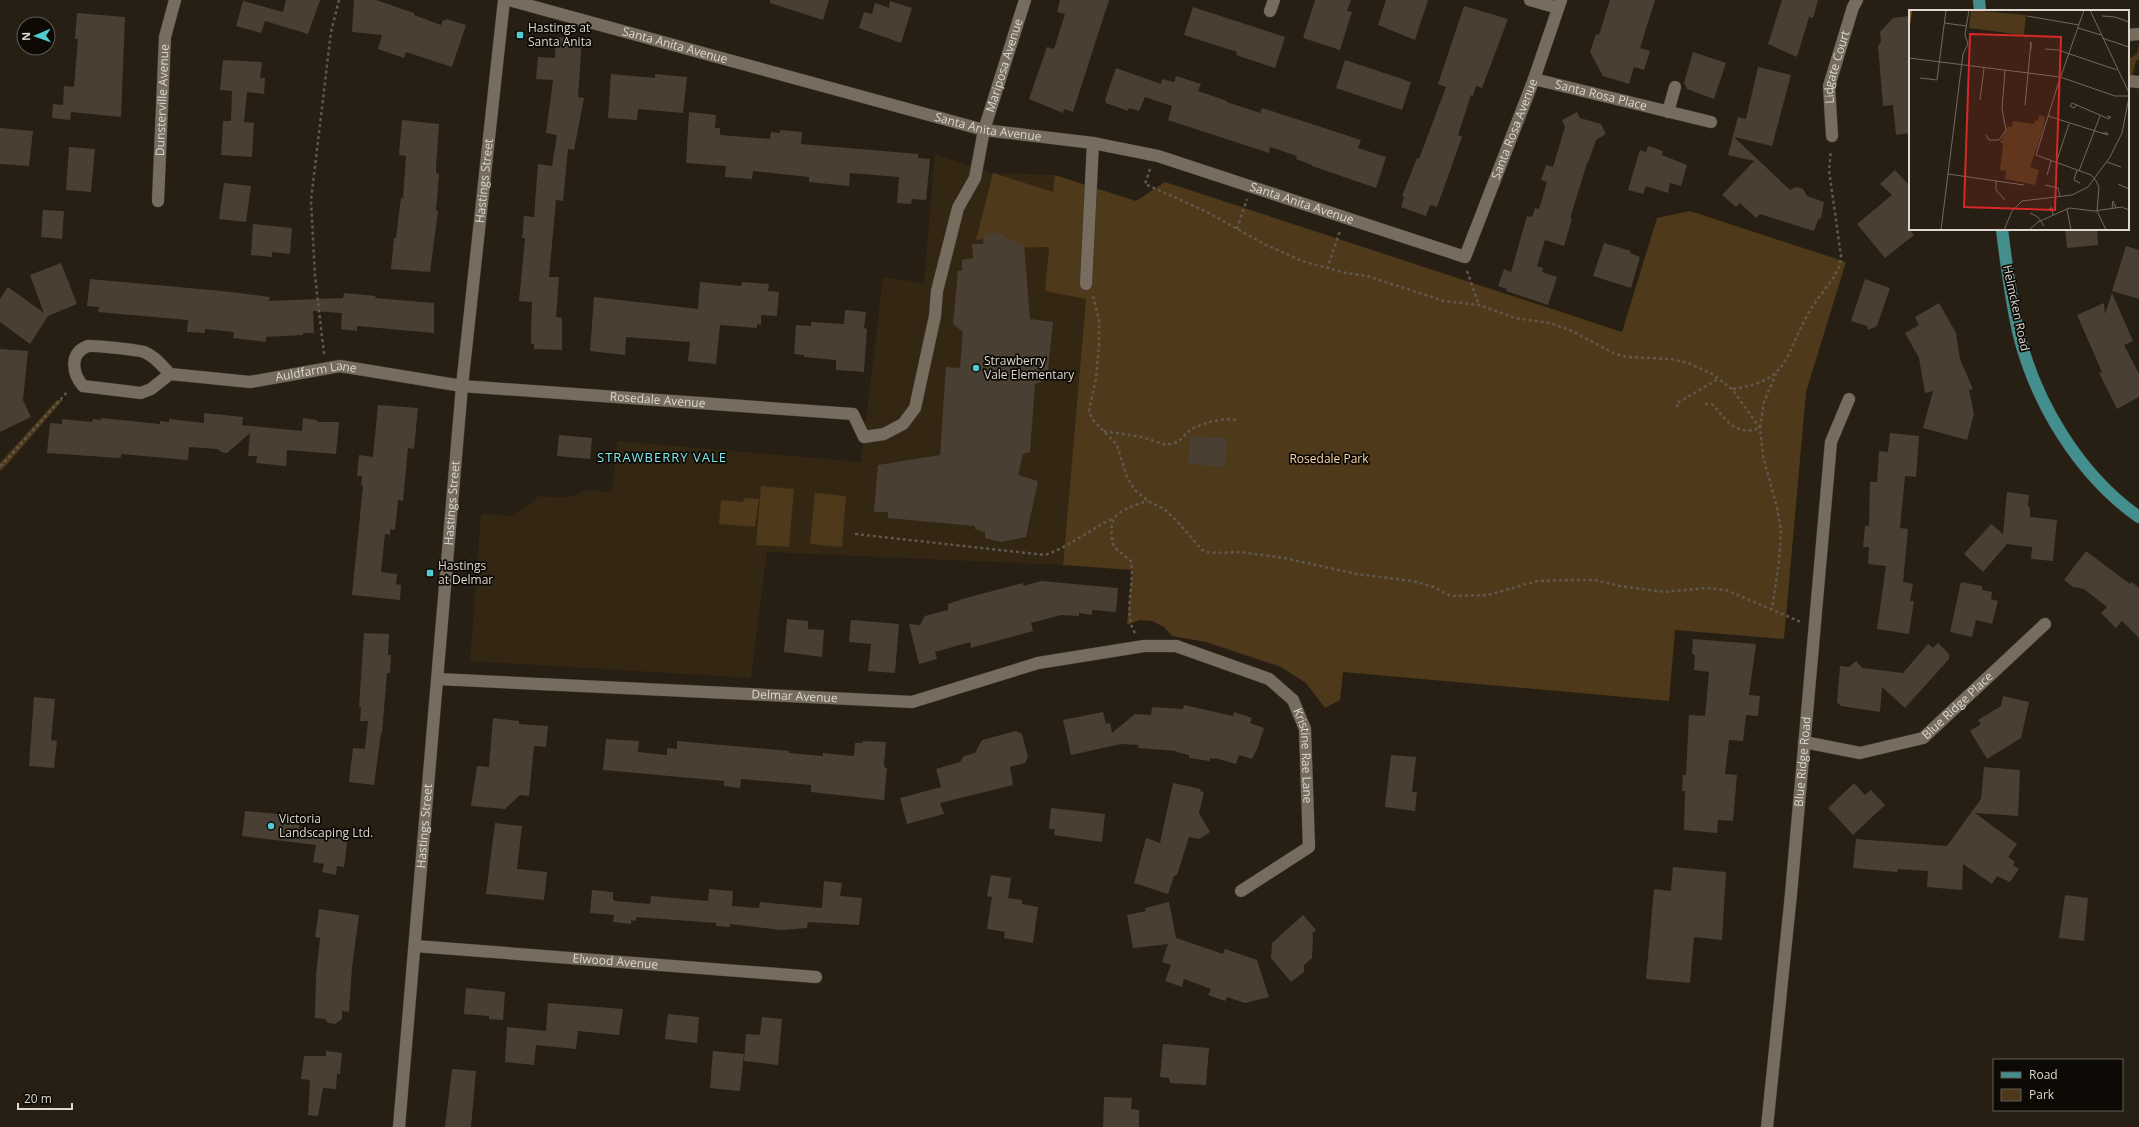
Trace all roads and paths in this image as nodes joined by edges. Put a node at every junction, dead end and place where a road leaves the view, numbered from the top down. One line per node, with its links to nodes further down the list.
1 (175, 0): 24 (street, Dunsterville Avenue)
2 (339, 0): 32 (path)
3 (504, 0): 37 (street, Hastings Street)
4 (509, 0): 19 (street, Santa Anita Avenue)
5 (1025, 0): 19 (street, Mariposa Avenue)
6 (1530, 0): 9 (street)
7 (1857, 0): 20 (street, Lidgate Court)
8 (1979, 0): 10 (main road)
9 (1559, 4): 13 (street, Santa Rosa Avenue)
10 (1980, 10)
11 (2139, 34): 12 (street)
12 (2129, 35)
13 (1534, 79): 17 (street, Santa Rosa Place); 28 (street, Santa Rosa Avenue)
14 (2129, 81): 15 (street)
15 (2139, 82)
16 (1675, 87): 17 (street)
17 (1668, 112): 18 (street, Santa Rosa Place)
18 (1711, 122)
19 (984, 130): 21 (street, Santa Anita Avenue); 42 (street, Mariposa Avenue)
20 (1832, 136): 33 (path)
21 (1094, 143): 22 (street, Santa Anita Avenue); 30 (street)
22 (1155, 156): 23 (street, Santa Anita Avenue); 26 (path)
23 (1251, 187): 25 (street, Santa Anita Avenue); 26 (path)
24 (158, 201)
25 (1344, 218): 28 (street, Santa Anita Avenue); 29 (path)
26 (1237, 229): 29 (path)
27 (2002, 230): 48 (main road, Helmcken Road)
28 (1465, 258): 31 (path)
29 (1327, 268): 31 (path)
30 (1086, 284): 45 (path)
31 (1479, 305): 35 (path)
32 (326, 368): 34 (street, Auldfarm Lane); 37 (street, Auldfarm Lane)
33 (1776, 373): 38 (path); 44 (path)
34 (170, 374): 36 (street); 36 (street)
35 (1718, 379): 38 (path); 41 (path)
36 (80, 383): 46 (path)
37 (462, 386): 42 (street, Rosedale Avenue); 55 (street, Hastings Street)
38 (1732, 389): 44 (path)
39 (1849, 399): 53 (street, Blue Ridge Road)
40 (1705, 404): 44 (path)
41 (1678, 407)
42 (853, 414)
43 (1238, 420): 45 (path)
44 (1760, 428): 51 (path)
45 (1104, 431): 47 (path)
46 (0, 466)
47 (1148, 501): 49 (path); 51 (path)
48 (2139, 517)
49 (1114, 518): 50 (path); 54 (path)
50 (855, 534)
51 (1772, 609): 53 (path)
52 (2045, 624): 56 (street, Blue Ridge Place)
53 (1814, 628): 56 (street, Blue Ridge Road)
54 (1144, 646): 55 (street, Delmar Avenue); 57 (street, Kristine Rae Lane)
55 (438, 679): 58 (street, Hastings Street)
56 (1804, 742): 61 (street, Blue Ridge Road)
57 (1241, 891)
58 (415, 946): 59 (street, Elwood Avenue); 60 (street, Hastings Street)
59 (816, 977)
60 (399, 1127)
61 (1766, 1127)

